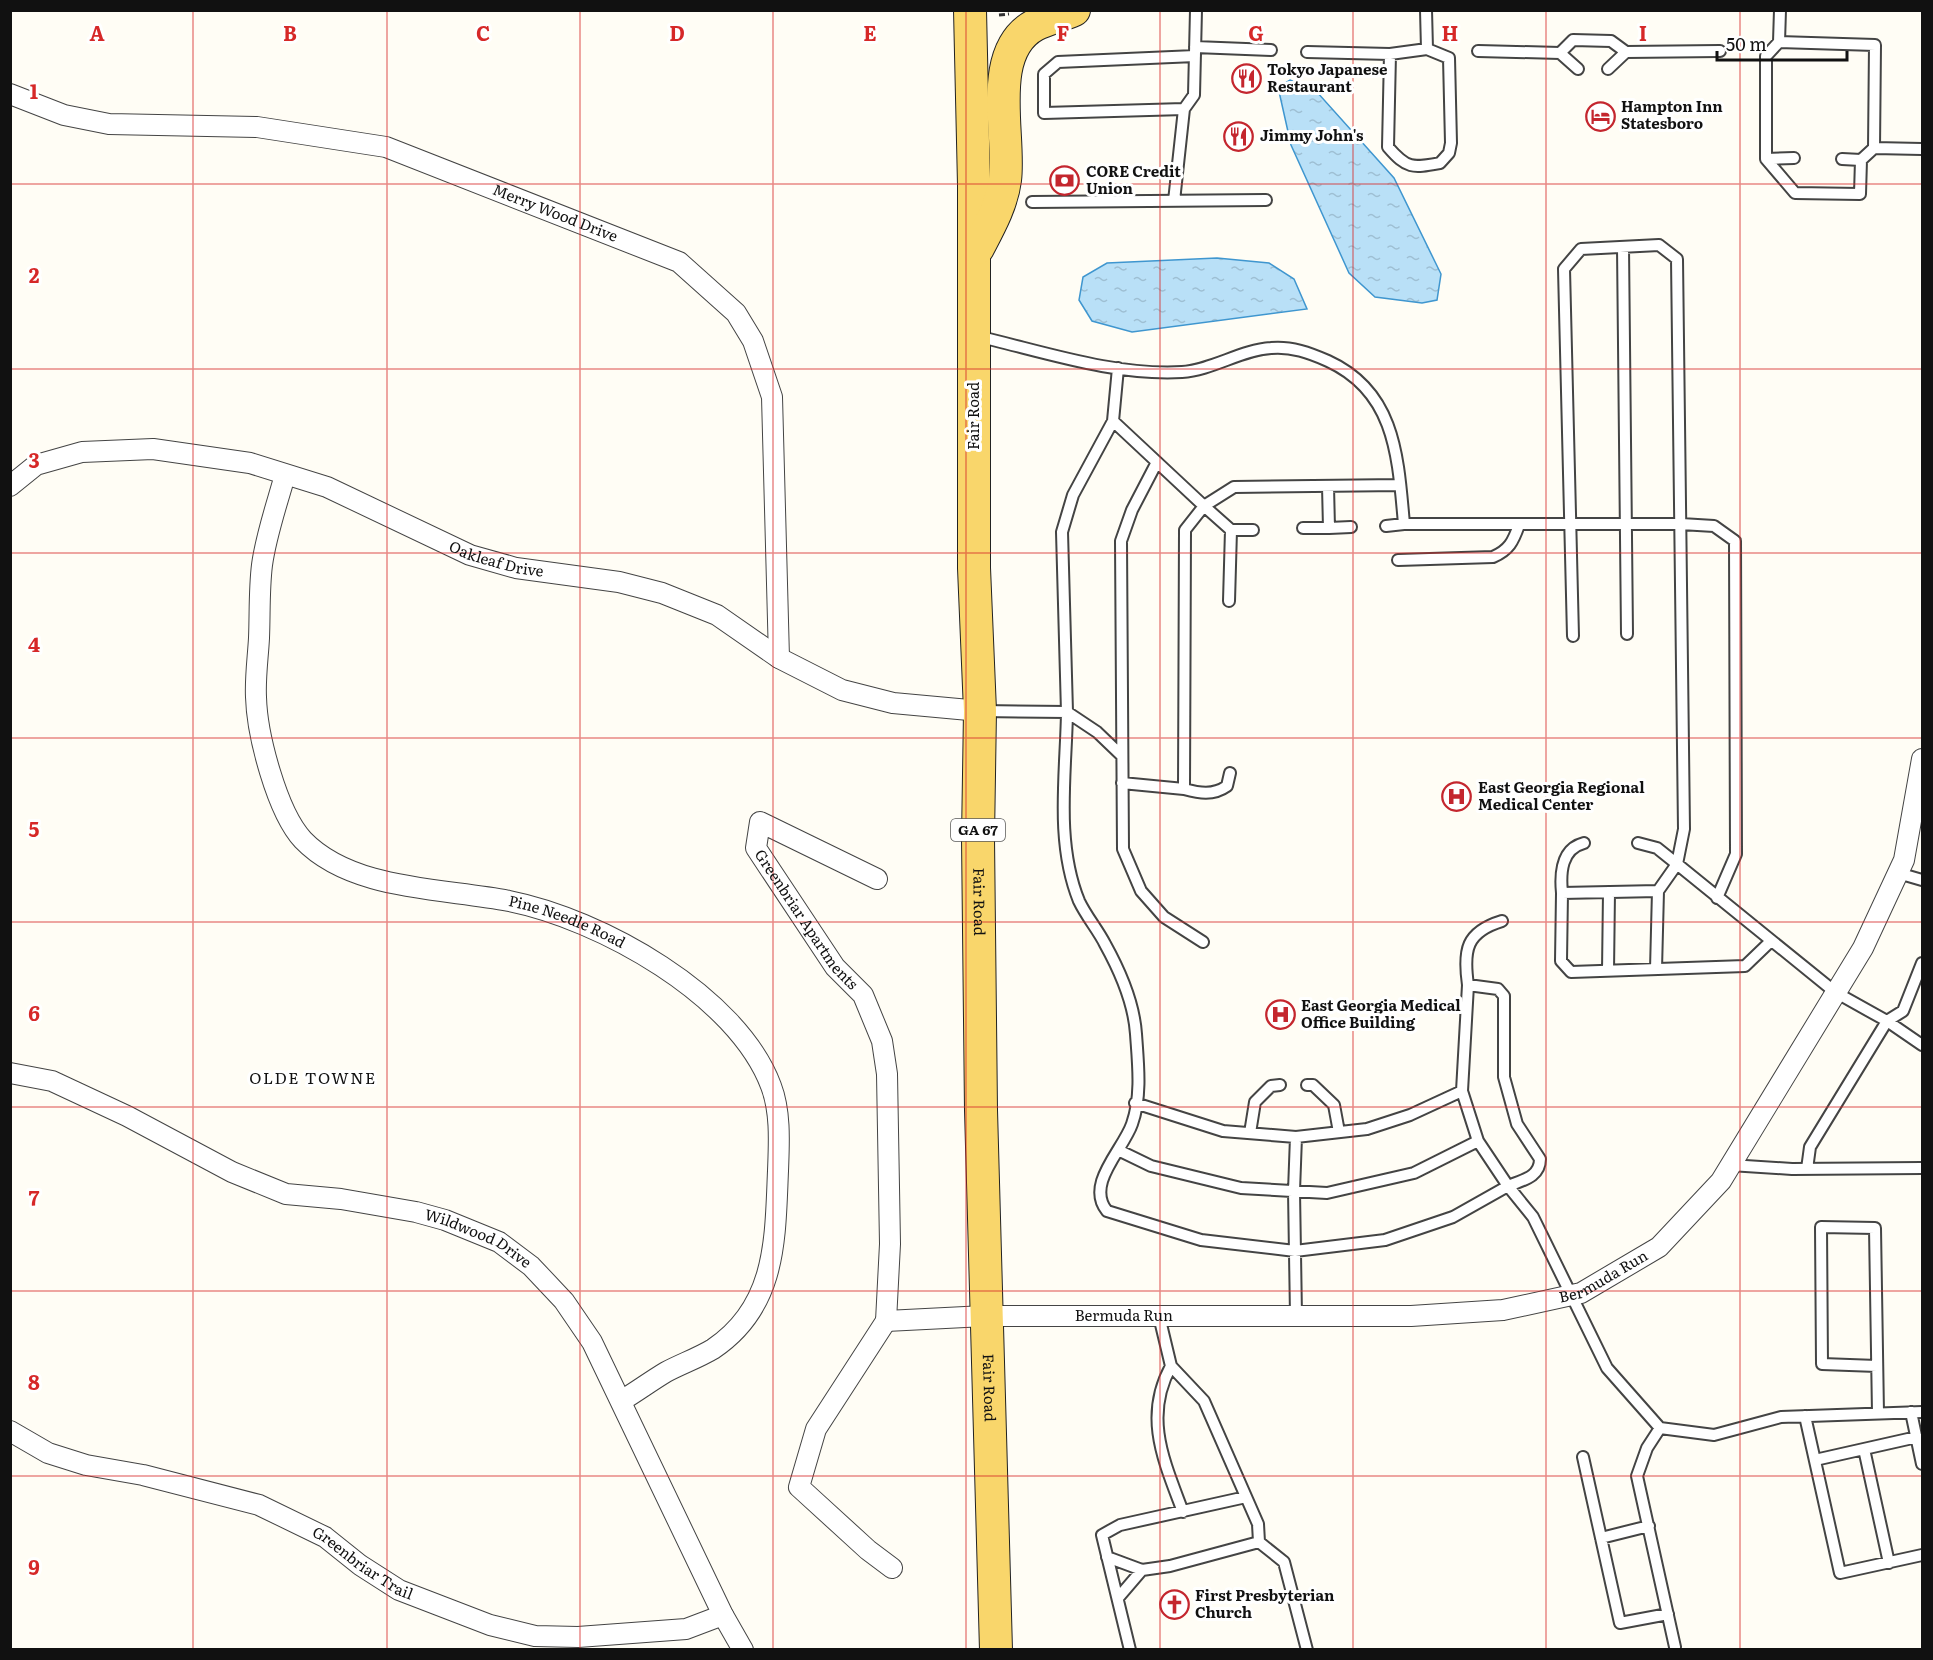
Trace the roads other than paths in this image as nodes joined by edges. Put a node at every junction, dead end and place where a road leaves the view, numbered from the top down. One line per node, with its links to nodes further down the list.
1 (1074, 10): 30 (main road)
2 (1196, 10): 12 (lane)
3 (1426, 10): 7 (lane)
4 (1780, 10): 6 (lane)
5 (985, 13): 30 (main road, Fair Road / GA 67)
6 (1779, 42): 20 (lane); 23 (lane)
7 (1427, 49): 15 (lane); 15 (lane)
8 (1271, 50): 12 (lane)
9 (1307, 51): 15 (lane)
10 (1478, 51): 14 (lane)
11 (1720, 51): 13 (lane)
12 (1195, 52): 19 (lane); 19 (lane)
13 (1626, 52): 14 (lane); 17 (lane)
14 (1560, 53): 16 (lane)
15 (1390, 54)
16 (1578, 69)
17 (1608, 69)
18 (10, 94): 55 (street, Merry Wood Drive)
19 (1184, 109): 27 (lane)
20 (1874, 148): 21 (lane); 25 (lane)
21 (1923, 149)
22 (1794, 158): 23 (lane)
23 (1766, 159): 25 (lane)
24 (1842, 159): 25 (lane)
25 (1860, 160)
26 (1266, 200): 27 (lane)
27 (1174, 201): 28 (lane)
28 (1032, 202)
29 (1623, 247): 41 (lane); 43 (lane); 44 (lane)
30 (974, 254): 31 (main road, Fair Road / GA 67)
31 (974, 335): 32 (lane); 56 (main road, Fair Road / GA 67)
32 (1118, 368): 33 (lane); 36 (lane)
33 (1113, 421): 34 (lane); 57 (lane)
34 (1157, 462): 39 (lane); 58 (lane)
35 (285, 475): 37 (street, Oakleaf Drive); 55 (street, Oakleaf Drive); 106 (street, Pine Needle Road)
36 (1400, 485): 38 (lane); 40 (lane)
37 (10, 486)
38 (1328, 486): 39 (lane); 48 (lane)
39 (1204, 506): 49 (lane); 62 (lane)
40 (1404, 524): 42 (lane); 45 (lane)
41 (1681, 524): 44 (lane); 65 (lane); 72 (lane)
42 (1519, 525): 43 (lane); 51 (lane)
43 (1571, 525): 44 (lane); 54 (lane)
44 (1626, 525): 53 (lane)
45 (1386, 526)
46 (1351, 527): 48 (lane)
47 (1303, 528): 48 (lane)
48 (1329, 528)
49 (1231, 530): 50 (lane); 52 (lane)
50 (1253, 530)
51 (1398, 560)
52 (1228, 601)
53 (1627, 634)
54 (1574, 636)
55 (779, 658): 56 (street, Oakleaf Drive)
56 (980, 711): 57 (lane); 100 (main road, Fair Road / GA 67)
57 (1067, 711): 58 (lane); 87 (lane)
58 (1121, 755): 61 (lane)
59 (1923, 759): 66 (street, Bermuda Run)
60 (1230, 773): 62 (lane)
61 (1122, 783): 62 (lane); 75 (lane)
62 (1184, 789)
63 (1584, 843): 70 (lane)
64 (1638, 843): 65 (lane)
65 (1677, 864): 69 (lane); 72 (lane)
66 (1898, 873): 68 (lane); 80 (street, Bermuda Run)
67 (877, 879): 103 (street, Greenbriar Apartments)
68 (1923, 880)
69 (1658, 891): 71 (lane); 77 (lane)
70 (1562, 892): 71 (lane); 78 (lane)
71 (1609, 892): 78 (lane)
72 (1717, 898): 74 (lane)
73 (1502, 921): 79 (lane)
74 (1771, 941): 77 (lane); 80 (lane)
75 (1203, 942)
76 (1923, 963): 81 (lane)
77 (1656, 969): 78 (lane)
78 (1608, 971)
79 (1468, 985): 86 (lane); 96 (lane)
80 (1835, 992): 81 (lane); 93 (street, Bermuda Run)
81 (1887, 1021): 82 (lane); 94 (lane)
82 (1923, 1045)
83 (10, 1073): 106 (street, Wildwood Drive)
84 (1280, 1085): 89 (lane)
85 (1307, 1085): 88 (lane)
86 (1462, 1091): 88 (lane); 91 (lane)
87 (1135, 1103): 89 (lane); 92 (lane)
88 (1339, 1132): 90 (lane)
89 (1250, 1133): 90 (lane)
90 (1296, 1137): 97 (lane)
91 (1478, 1141): 96 (lane); 97 (lane)
92 (1118, 1150): 97 (lane); 98 (lane)
93 (1730, 1165): 94 (lane); 99 (street, Bermuda Run)
94 (1807, 1168): 95 (lane)
95 (1923, 1168)
96 (1508, 1186): 98 (lane); 99 (lane)
97 (1294, 1191): 98 (lane)
98 (1295, 1251): 102 (lane)
99 (1572, 1295): 102 (street, Bermuda Run); 110 (lane)
100 (985, 1316): 101 (street, Bermuda Run); 103 (street, Bermuda Run); 132 (main road, Fair Road / GA 67)
101 (1159, 1316): 102 (street, Bermuda Run); 104 (lane)
102 (1296, 1316)
103 (886, 1321): 125 (street)
104 (1171, 1366): 117 (lane); 118 (lane)
105 (1877, 1366): 105 (lane); 108 (lane)
106 (621, 1401): 129 (street, Wildwood Drive)
107 (1917, 1412): 108 (lane); 112 (lane)
108 (1878, 1413): 109 (lane)
109 (1805, 1416): 110 (lane); 115 (lane)
110 (1660, 1428): 119 (lane)
111 (10, 1431): 129 (street, Greenbriar Trail)
112 (1917, 1437): 113 (lane); 116 (lane)
113 (1864, 1449): 115 (lane); 124 (lane)
114 (1583, 1458): 120 (lane)
115 (1815, 1460): 124 (lane)
116 (1923, 1464)
117 (1246, 1497): 118 (lane); 121 (lane)
118 (1183, 1512): 123 (lane)
119 (1649, 1526): 120 (lane); 128 (lane)
120 (1601, 1538): 128 (lane)
121 (1259, 1542): 126 (lane); 134 (lane)
122 (1923, 1555): 124 (lane)
123 (1107, 1557): 126 (lane); 127 (lane)
124 (1889, 1563)
125 (892, 1568)
126 (1142, 1570): 127 (lane)
127 (1118, 1598): 133 (lane)
128 (1668, 1614): 130 (lane)
129 (723, 1615): 131 (street, Wildwood Drive)
130 (1675, 1647)
131 (743, 1650)
132 (996, 1650)
133 (1130, 1650)
134 (1307, 1650)

